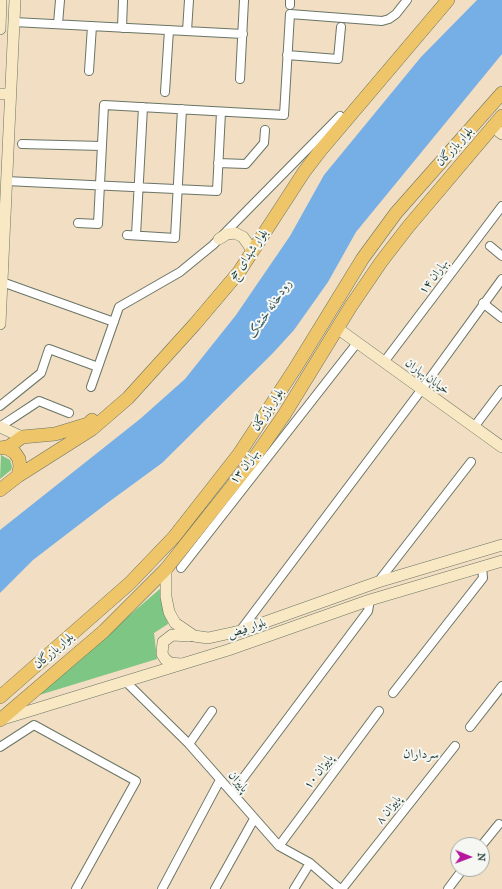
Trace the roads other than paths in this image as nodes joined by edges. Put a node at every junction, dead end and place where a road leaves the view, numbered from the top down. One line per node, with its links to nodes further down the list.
1 (1, 0): 15 (street)
2 (15, 0): 10 (street)
3 (60, 0): 11 (street)
4 (123, 0): 14 (street)
5 (189, 0): 17 (street)
6 (244, 0): 18 (street)
7 (407, 0): 19 (street)
8 (438, 0): 28 (main road, بلوار شهدای حج)
9 (448, 0): 68 (main road, بلوار شهدای حج)
10 (14, 22): 11 (street); 24 (street)
11 (58, 24): 12 (street)
12 (92, 26): 14 (street); 20 (street)
13 (341, 27): 19 (street)
14 (122, 28): 16 (street)
15 (0, 29)
16 (169, 30): 17 (street); 22 (street)
17 (187, 31): 18 (street)
18 (242, 34): 21 (street)
19 (287, 55): 27 (street)
20 (89, 71)
21 (240, 79)
22 (165, 92)
23 (502, 93): 70 (main road, بلوار بازرگان)
24 (5, 94): 35 (street)
25 (143, 107): 26 (street); 33 (street); 37 (street)
26 (182, 110): 27 (street); 38 (street)
27 (221, 112): 34 (street)
28 (340, 116): 43 (street); 45 (main road, بلوار شهدای حج)
29 (502, 116): 31 (main road, بلوار بازرگان)
30 (265, 130): 34 (street)
31 (497, 131): 53 (main road, بلوار بازرگان)
32 (22, 144): 33 (street)
33 (102, 146): 36 (street)
34 (218, 163): 38 (street)
35 (6, 181): 36 (street); 48 (street)
36 (100, 186): 37 (street); 40 (street)
37 (138, 187): 38 (street); 42 (street)
38 (178, 189): 42 (street)
39 (502, 206): 55 (street, بهاران ۱۴)
40 (78, 224)
41 (127, 235): 42 (street)
42 (136, 235)
43 (219, 239): 45 (street); 51 (street)
44 (490, 246): 46 (street)
45 (250, 247): 64 (main road, بلوار شهدای حج)
46 (502, 256)
47 (502, 279): 49 (street)
48 (2, 282): 51 (street); 52 (street)
49 (483, 304): 50 (street); 58 (street)
50 (502, 318)
51 (114, 322): 56 (street)
52 (0, 324)
53 (337, 328): 54 (street, خیابان بهاران); 71 (main road, بلوار بازرگان)
54 (357, 343): 55 (street, خیابان بهاران); 75 (street, بهاران ۱۳)
55 (384, 362): 58 (street, خیابان بهاران)
56 (98, 367): 57 (street); 60 (street)
57 (91, 387)
58 (422, 389): 63 (street, خیابان بهاران); 81 (street)
59 (502, 390): 63 (street)
60 (0, 406)
61 (69, 413): 62 (street)
62 (0, 426): 64 (street); 66 (street)
63 (474, 427): 65 (street, خیابان بهاران)
64 (22, 437): 66 (main road)
65 (502, 447)
66 (4, 448): 68 (main road)
67 (471, 462): 78 (street)
68 (18, 476): 69 (main road, بلوار شهدای حج)
69 (0, 490)
70 (210, 494): 71 (main road); 87 (main road, بلوار بازرگان)
71 (220, 504): 76 (main road, بلوار بازرگان)
72 (502, 545): 77 (street, بلوار فیض)
73 (502, 561): 74 (street, بلوار فیض)
74 (482, 567): 79 (street, بلوار فیض); 86 (street)
75 (181, 568)
76 (166, 569): 82 (street); 90 (main road, بلوار بازرگان)
77 (412, 572): 78 (street, بلوار فیض); 79 (street)
78 (378, 582): 81 (street, بلوار فیض)
79 (416, 586): 80 (street, بلوار فیض)
80 (370, 600): 83 (street, بلوار فیض); 96 (street)
81 (240, 630): 82 (street, بلوار فیض)
82 (194, 636): 83 (street, بلوار فیض)
83 (181, 664): 84 (street, بلوار فیض)
84 (125, 681): 90 (street, بلوار فیض); 92 (street, پاییزان)
85 (502, 686): 91 (street)
86 (393, 693)
87 (0, 697)
88 (212, 711): 92 (street)
89 (379, 711): 100 (street, پاییزان ۱۰)
90 (0, 720)
91 (470, 727)
92 (189, 744): 95 (street, پاییزان)
93 (455, 746): 107 (street, پاییزان ۸)
94 (0, 747): 103 (street)
95 (220, 780): 96 (street, پاییزان); 104 (street)
96 (232, 793): 97 (street, پاییزان)
97 (254, 819): 100 (street, پاییزان); 105 (street)
98 (498, 824): 99 (street)
99 (488, 837)
100 (279, 846): 101 (street, پاییزان)
101 (310, 863): 106 (street); 107 (street, پاییزان)
102 (457, 877): 108 (street)
103 (76, 889)
104 (162, 889)
105 (215, 889)
106 (294, 889)
107 (341, 889)
108 (448, 889)

